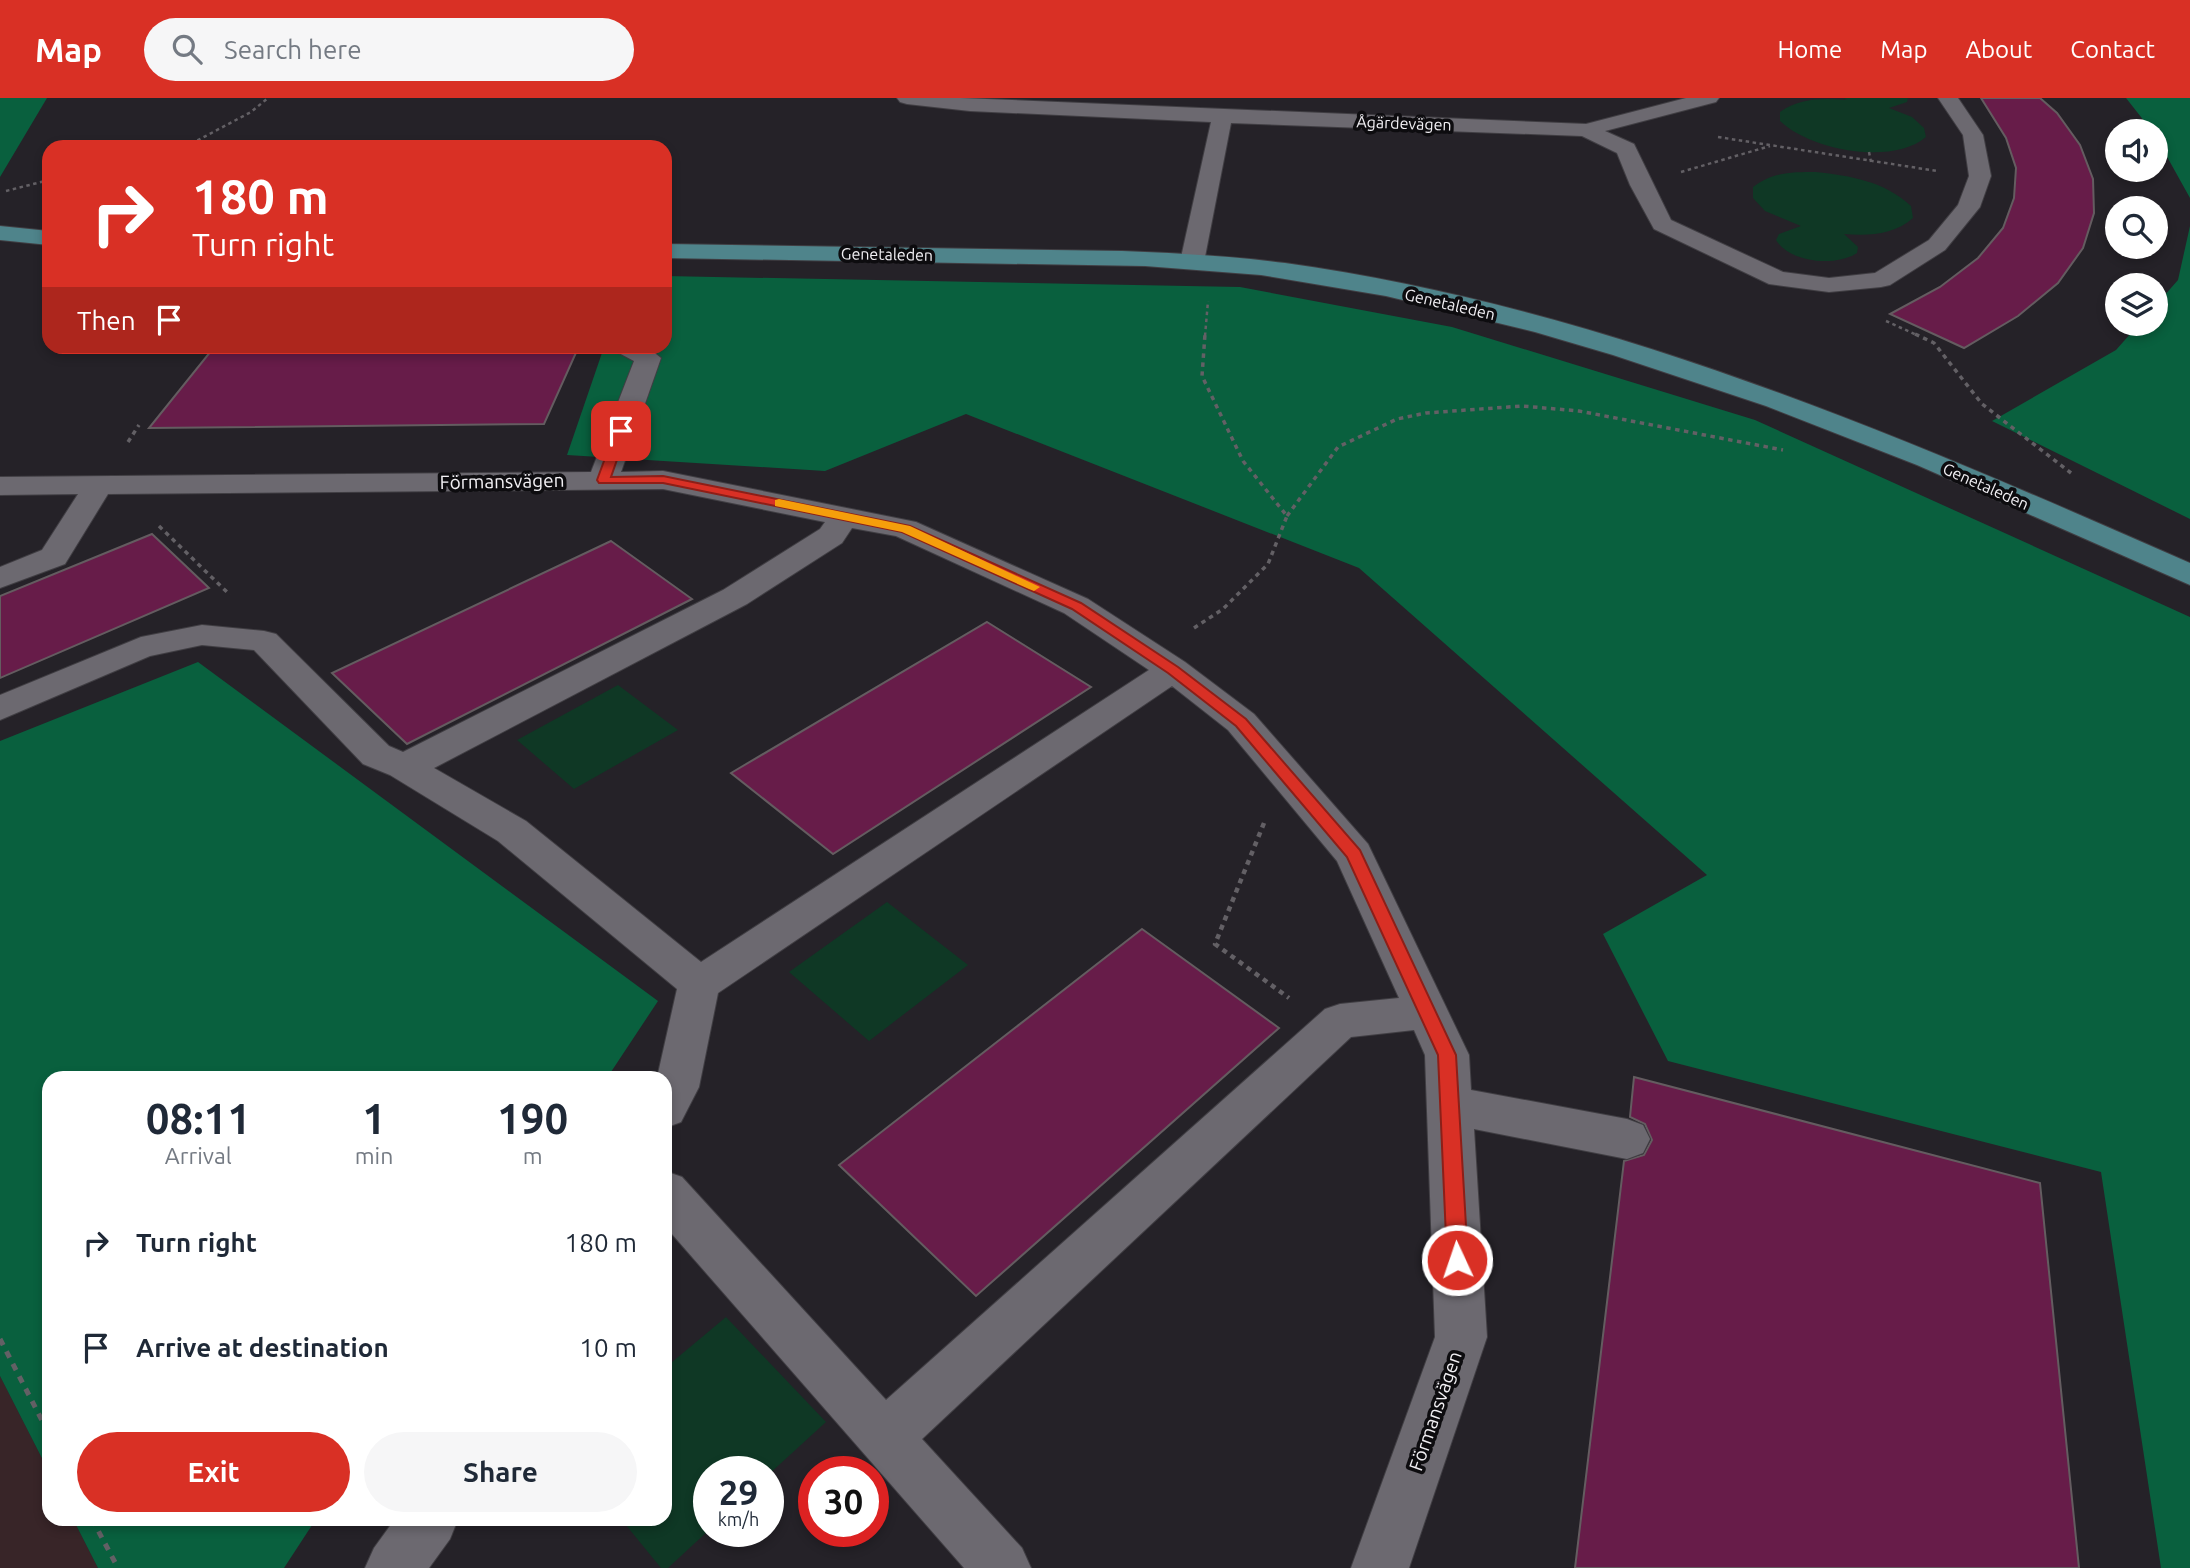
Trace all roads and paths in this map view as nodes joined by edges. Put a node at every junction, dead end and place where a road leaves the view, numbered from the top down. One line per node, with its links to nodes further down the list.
1 (268, 98): 10 (path)
2 (907, 98): 6 (street, Ågärdevägen)
3 (1400, 98): 7 (street)
4 (1709, 98): 8 (street)
5 (1948, 98): 14 (street)
6 (1222, 117): 7 (street, Ågärdevägen); 21 (street)
7 (1405, 123): 8 (street, Ågärdevägen)
8 (1586, 130): 16 (street)
9 (1707, 136): 11 (path)
10 (198, 140)
11 (1774, 145): 13 (path); 16 (path)
12 (1869, 152): 13 (path)
13 (1871, 162): 14 (path)
14 (1980, 176): 22 (street)
15 (42, 182): 17 (path)
16 (1641, 186): 22 (street)
17 (0, 193)
18 (0, 233): 19 (main road)
19 (42, 237)
20 (672, 251): 21 (main road, Genetaleden)
21 (1192, 262): 31 (path); 32 (main road, Genetaleden)
22 (1829, 285): 26 (path)
23 (641, 354): 27 (street)
24 (139, 425): 28 (path)
25 (1792, 452): 31 (path)
26 (2078, 479)
27 (603, 480): 28 (street, Förmansvägen); 30 (street, Förmansvägen)
28 (99, 485): 29 (street, Förmansvägen); 33 (street); 34 (path)
29 (0, 486)
30 (845, 516): 35 (street, Förmansvägen); 37 (street)
31 (1287, 516): 35 (path)
32 (2190, 575)
33 (0, 578)
34 (264, 641): 36 (street); 37 (street)
35 (1162, 663): 38 (street, Förmansvägen); 39 (street)
36 (0, 709)
37 (403, 766): 39 (street)
38 (1285, 773): 40 (street, Förmansvägen); 41 (path)
39 (699, 984): 42 (street)
40 (1427, 1012): 41 (street); 43 (street, Förmansvägen)
41 (1332, 1029): 48 (street)
42 (672, 1096)
43 (1450, 1105): 44 (street); 54 (street, Förmansvägen)
44 (1627, 1139)
45 (672, 1200): 48 (street)
46 (0, 1339): 47 (path)
47 (42, 1420)
48 (886, 1436): 53 (street)
49 (96, 1526): 51 (path)
50 (425, 1526): 52 (street)
51 (118, 1568)
52 (394, 1568)
53 (1002, 1568)
54 (1380, 1568)

